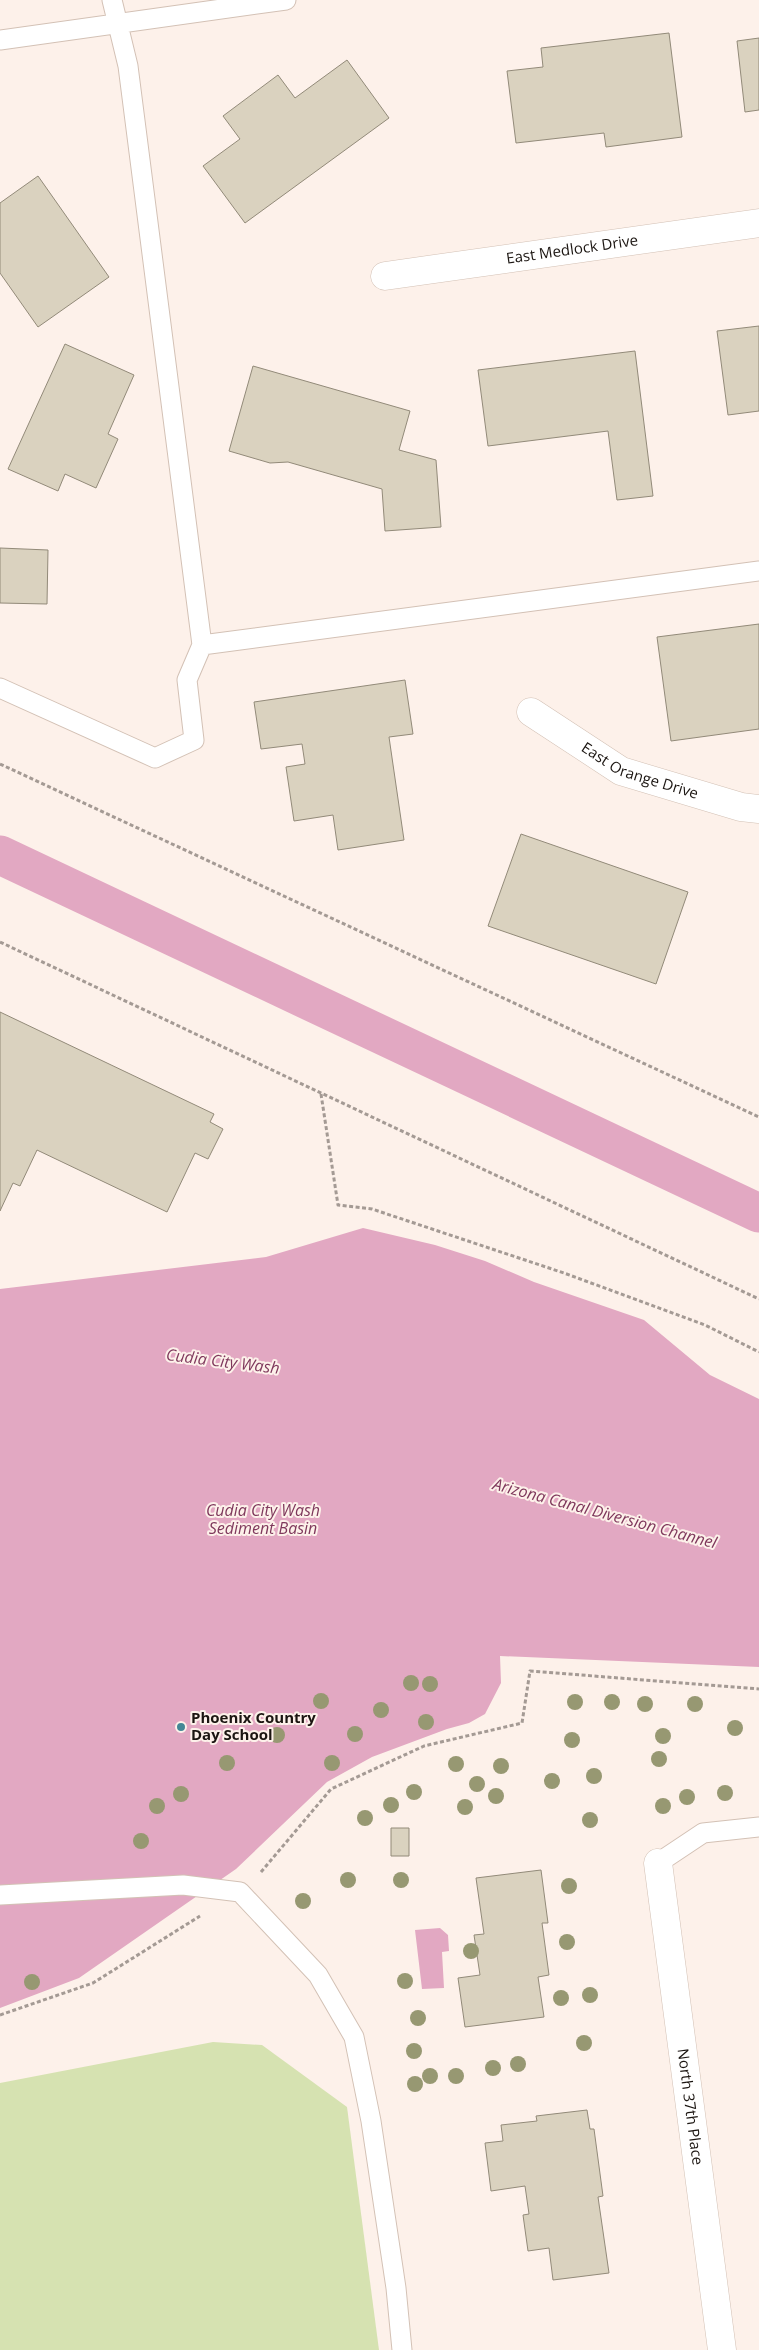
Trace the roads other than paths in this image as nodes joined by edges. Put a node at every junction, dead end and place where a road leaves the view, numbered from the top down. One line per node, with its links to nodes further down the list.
1 (112, 0): 3 (lane)
2 (286, 0): 3 (lane)
3 (118, 23): 4 (lane); 8 (lane)
4 (0, 40)
5 (759, 224): 6 (street, East Medlock Drive)
6 (384, 276)
7 (759, 571): 8 (lane)
8 (202, 645): 9 (lane)
9 (0, 688)
10 (531, 712): 11 (street, East Orange Drive)
11 (759, 809)
12 (759, 1827): 13 (lane)
13 (658, 1863): 16 (street, North 37th Place)
14 (0, 1895): 15 (lane)
15 (402, 2350)
16 (722, 2350)

